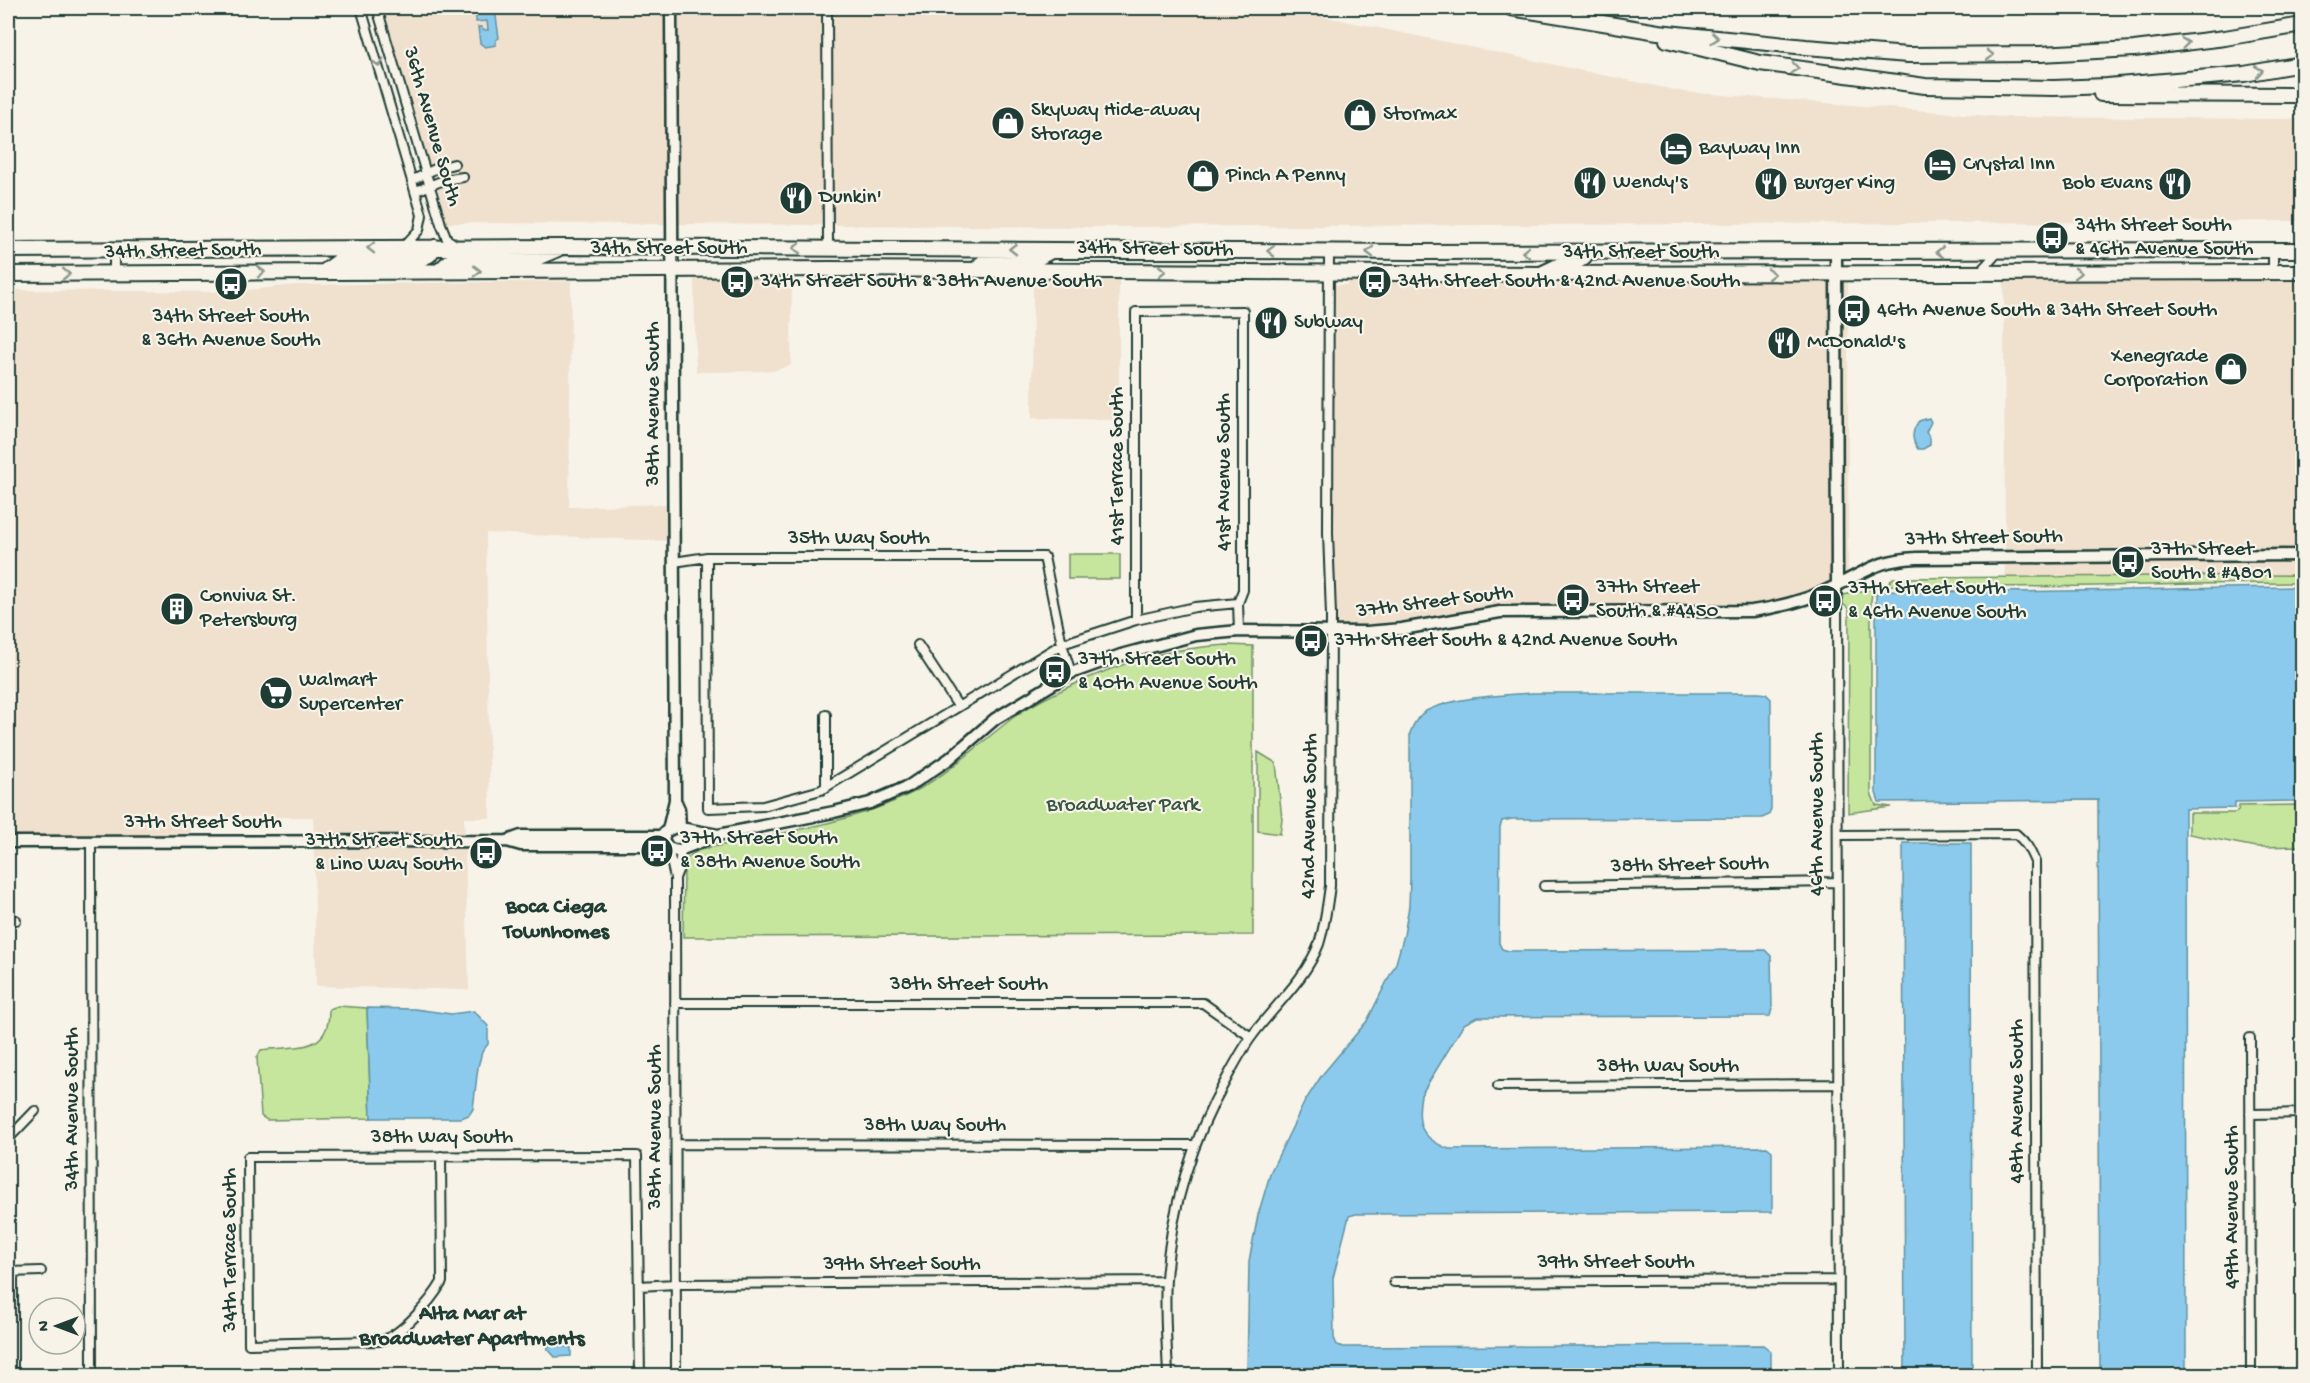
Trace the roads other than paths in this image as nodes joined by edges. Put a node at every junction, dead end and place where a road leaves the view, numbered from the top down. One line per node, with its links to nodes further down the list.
1 (362, 8): 14 (street, 36th Avenue South, one-way to 14)
2 (377, 8): 12 (street, 36th Avenue South)
3 (671, 8): 21 (street, 38th Avenue South)
4 (827, 8): 22 (street)
5 (1511, 8): 6 (highway)
6 (1595, 21): 7 (highway, one-way to 7); 9 (highway, one-way to 9)
7 (2302, 25)
8 (2302, 64): 9 (highway, one-way to 8)
9 (2054, 88): 10 (highway)
10 (2302, 95)
11 (454, 164): 12 (street)
12 (427, 174): 14 (street); 15 (street, 36th Avenue South)
13 (463, 177): 15 (street)
14 (413, 180): 16 (street, 36th Avenue South)
15 (430, 185): 16 (street); 18 (street, 36th Avenue South)
16 (416, 191): 20 (street, 36th Avenue South)
17 (435, 247): 18 (highway, 34th Street South); 20 (highway, 34th Street South); 37 (highway)
18 (463, 247): 19 (highway, 34th Street South)
19 (563, 247): 21 (highway, 34th Street South); 38 (highway)
20 (402, 248): 26 (highway, 34th Street South, one-way to 26)
21 (673, 248): 22 (highway, 34th Street South, one-way to 21); 34 (street, 38th Avenue South)
22 (828, 248): 23 (highway, 34th Street South)
23 (971, 249): 24 (highway, 34th Street South, one-way to 23); 35 (highway)
24 (1055, 249): 29 (highway, 34th Street South, one-way to 24); 36 (highway)
25 (8, 250): 26 (highway, 34th Street South)
26 (114, 250): 43 (street)
27 (2273, 250): 28 (highway, 34th Street South); 32 (highway, 34th Street South); 39 (street)
28 (2302, 250)
29 (1329, 252): 30 (highway, 34th Street South, one-way to 29); 41 (street, 42nd Avenue South)
30 (1585, 252): 31 (highway, 34th Street South); 44 (highway)
31 (1633, 252): 33 (highway, 34th Street South); 45 (highway)
32 (1998, 252): 33 (highway, 34th Street South, one-way to 33); 47 (street)
33 (1836, 253): 46 (street, 46th Avenue South)
34 (673, 270): 35 (highway, 34th Street South); 38 (highway, 34th Street South, one-way to 34); 51 (street, 38th Avenue South)
35 (896, 270): 36 (highway, 34th Street South)
36 (972, 270): 41 (highway, 34th Street South, one-way to 41)
37 (325, 271): 38 (highway, 34th Street South); 43 (highway, 34th Street South, one-way to 37)
38 (439, 271)
39 (2273, 272): 40 (highway, 34th Street South); 47 (highway, 34th Street South, one-way to 39)
40 (2302, 272)
41 (1329, 273): 44 (highway, 34th Street South); 56 (street, 42nd Avenue South)
42 (8, 274): 43 (highway, 34th Street South, one-way to 43)
43 (114, 274)
44 (1541, 274): 45 (highway, 34th Street South)
45 (1587, 274): 46 (highway, 34th Street South, one-way to 46)
46 (1836, 274): 47 (highway, 34th Street South); 52 (street, 46th Avenue South)
47 (1978, 274)
48 (1243, 311): 53 (street, 41st Avenue South); 54 (street, 41st Terrace South)
49 (2302, 555): 52 (street, 37th Street South)
50 (707, 557): 51 (street, 35th Way South); 57 (street, 35th Way South); 62 (street)
51 (674, 562): 63 (street, 38th Avenue South)
52 (1837, 586): 56 (street, 37th Street South); 66 (street, 46th Avenue South)
53 (1238, 603): 54 (street); 55 (street, 41st Avenue South)
54 (1136, 620): 57 (street)
55 (1239, 631): 56 (street, 37th Street South); 59 (street, 37th Street South)
56 (1330, 632): 75 (street, 42nd Avenue South)
57 (1062, 644): 59 (street); 60 (street)
58 (918, 645): 60 (street)
59 (1071, 673): 65 (street, 37th Street South)
60 (958, 706): 62 (street)
61 (826, 714): 62 (street)
62 (826, 788)
63 (675, 800): 64 (street, 38th Avenue South); 67 (street, 38th Avenue South)
64 (681, 829): 65 (street, 37th Street South); 67 (street); 70 (street)
65 (718, 835): 70 (street, 37th Street South)
66 (1838, 835): 72 (street, 46th Avenue South); 101 (street, 48th Avenue South)
67 (666, 840): 69 (street, 37th Street South); 70 (street); 71 (street, 38th Avenue South)
68 (8, 842): 69 (street, 37th Street South)
69 (91, 842): 96 (street, 34th Avenue South)
70 (682, 848): 71 (street, 38th Avenue South)
71 (675, 878): 74 (street, 38th Avenue South)
72 (1837, 882): 73 (street, 38th Street South); 77 (street, 46th Avenue South)
73 (1544, 886)
74 (675, 1003): 75 (street, 38th Street South); 83 (street, 38th Avenue South)
75 (1251, 1037): 84 (street, 42nd Avenue South)
76 (2250, 1038): 81 (street, 49th Avenue South)
77 (1838, 1084): 78 (street, 38th Way South); 90 (street, 46th Avenue South)
78 (1498, 1086)
79 (35, 1111): 82 (street)
80 (2302, 1113): 81 (street)
81 (2250, 1114): 102 (street, 49th Avenue South)
82 (8, 1139)
83 (676, 1144): 84 (street, 38th Way South); 93 (street, 38th Avenue South)
84 (1194, 1145): 91 (street, 42nd Avenue South)
85 (441, 1156): 86 (street, 38th Way South); 87 (street, 38th Way South); 87 (street, 34th Terrace South)
86 (637, 1156): 94 (street, 38th Avenue South)
87 (248, 1157)
88 (41, 1271): 89 (street)
89 (10, 1272): 95 (street)
90 (1839, 1280): 92 (street, 39th Street South); 100 (street, 46th Avenue South)
91 (1166, 1281): 93 (street, 39th Street South); 99 (street, 42nd Avenue South)
92 (1394, 1282)
93 (675, 1284): 94 (street, 39th Street South); 98 (street, 38th Avenue South)
94 (639, 1286): 97 (street, 38th Avenue South)
95 (13, 1376)
96 (92, 1376)
97 (640, 1376)
98 (676, 1376)
99 (1168, 1376)
100 (1839, 1376)
101 (2037, 1376)
102 (2251, 1376)

